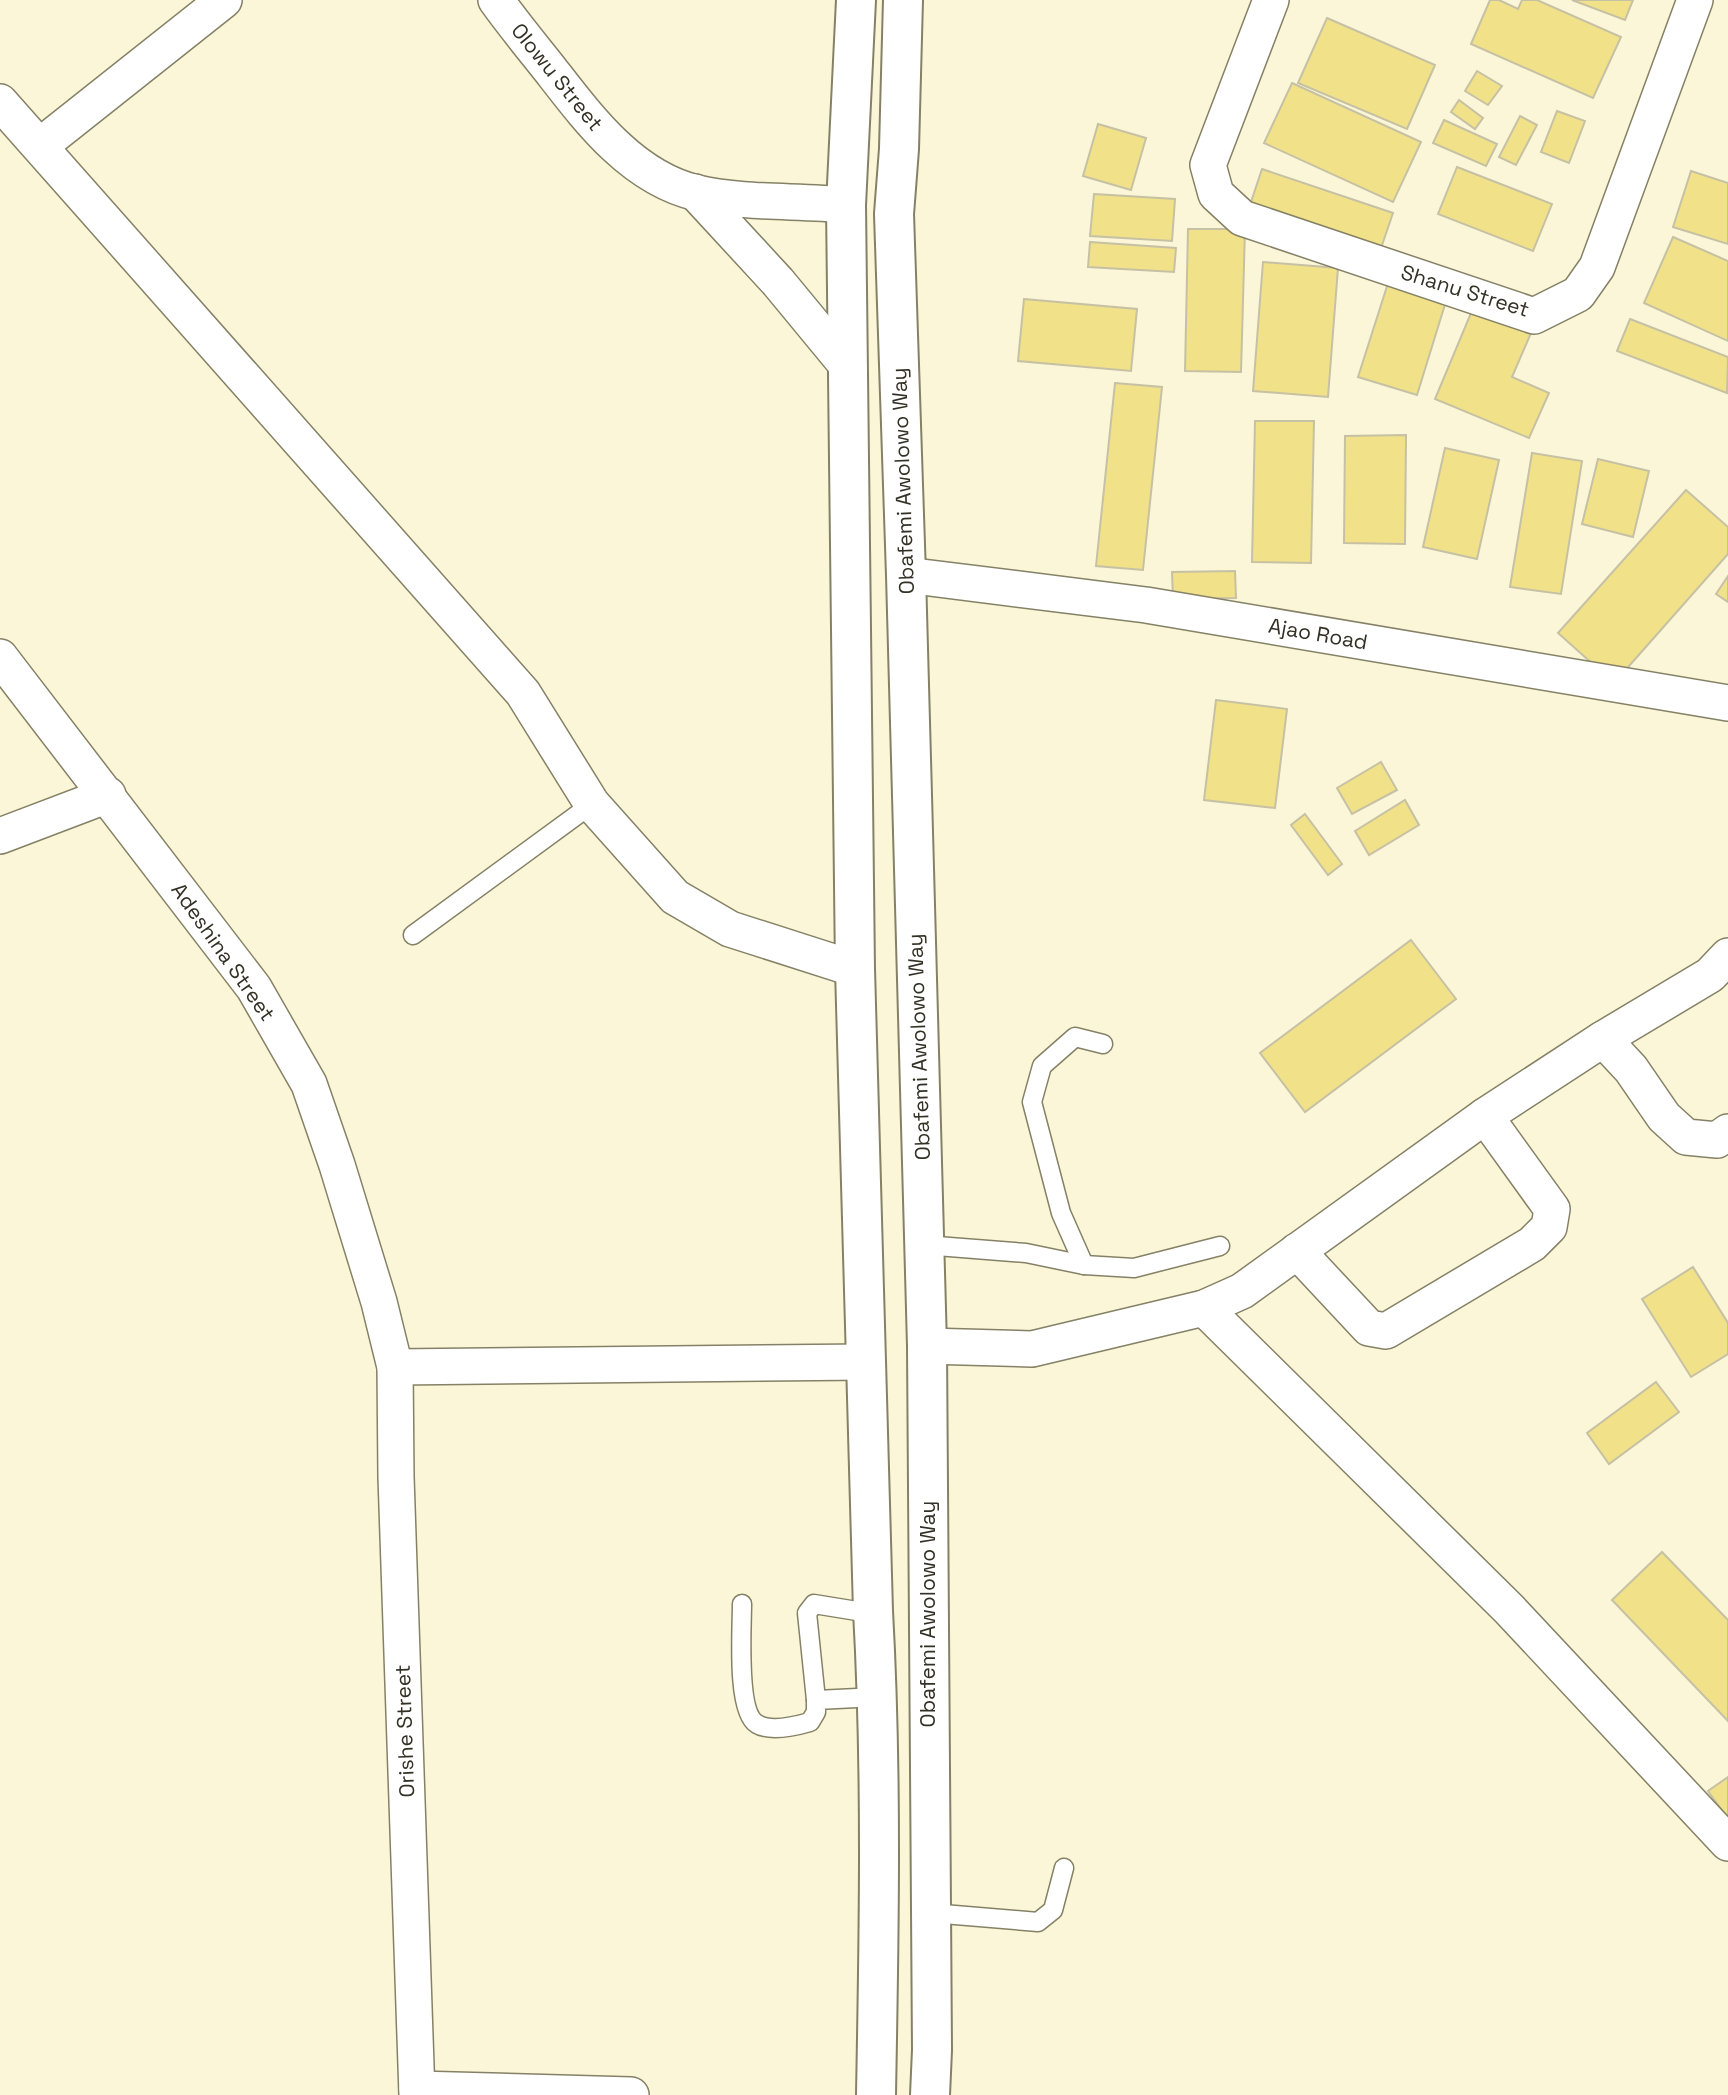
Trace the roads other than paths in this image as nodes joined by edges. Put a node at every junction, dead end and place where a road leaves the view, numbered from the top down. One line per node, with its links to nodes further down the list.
1 (224, 0): 8 (street)
2 (496, 0): 9 (street, Olowu Street)
3 (856, 0): 10 (main road)
4 (902, 0): 12 (main road, Obafemi Awolowo Way)
5 (1271, 0): 6 (street, Shanu Street)
6 (1695, 0)
7 (0, 102): 8 (street)
8 (40, 146): 16 (street)
9 (695, 192): 10 (street, Olowu Street); 11 (street, Olowu Street)
10 (846, 205): 11 (main road)
11 (849, 368): 20 (main road)
12 (906, 575): 14 (street, Ajao Road); 25 (main road, Obafemi Awolowo Way)
13 (0, 657): 15 (street, Adeshina Street)
14 (1728, 703)
15 (108, 796): 17 (street); 32 (street, Adeshina Street)
16 (592, 804): 18 (lane); 20 (street)
17 (0, 836)
18 (412, 934)
19 (1728, 956): 21 (street)
20 (855, 969): 31 (main road)
21 (1603, 1039): 23 (street); 24 (street)
22 (1102, 1044): 28 (lane)
23 (1485, 1116): 27 (street); 27 (street)
24 (1728, 1132)
25 (924, 1245): 28 (lane); 30 (main road, Obafemi Awolowo Way)
26 (1220, 1246): 28 (lane)
27 (1297, 1251): 29 (street)
28 (1084, 1265)
29 (1204, 1308): 30 (street); 37 (street)
30 (927, 1346): 39 (main road, Obafemi Awolowo Way)
31 (867, 1362): 32 (street); 34 (main road)
32 (395, 1367): 40 (street, Orishe Street)
33 (742, 1604): 36 (lane)
34 (873, 1611): 35 (main road); 36 (lane)
35 (878, 1697): 36 (lane); 42 (main road)
36 (816, 1700)
37 (1728, 1843)
38 (1065, 1868): 39 (lane)
39 (931, 1913): 43 (main road, Obafemi Awolowo Way)
40 (417, 2092): 41 (street)
41 (631, 2095)
42 (876, 2095)
43 (930, 2095)

